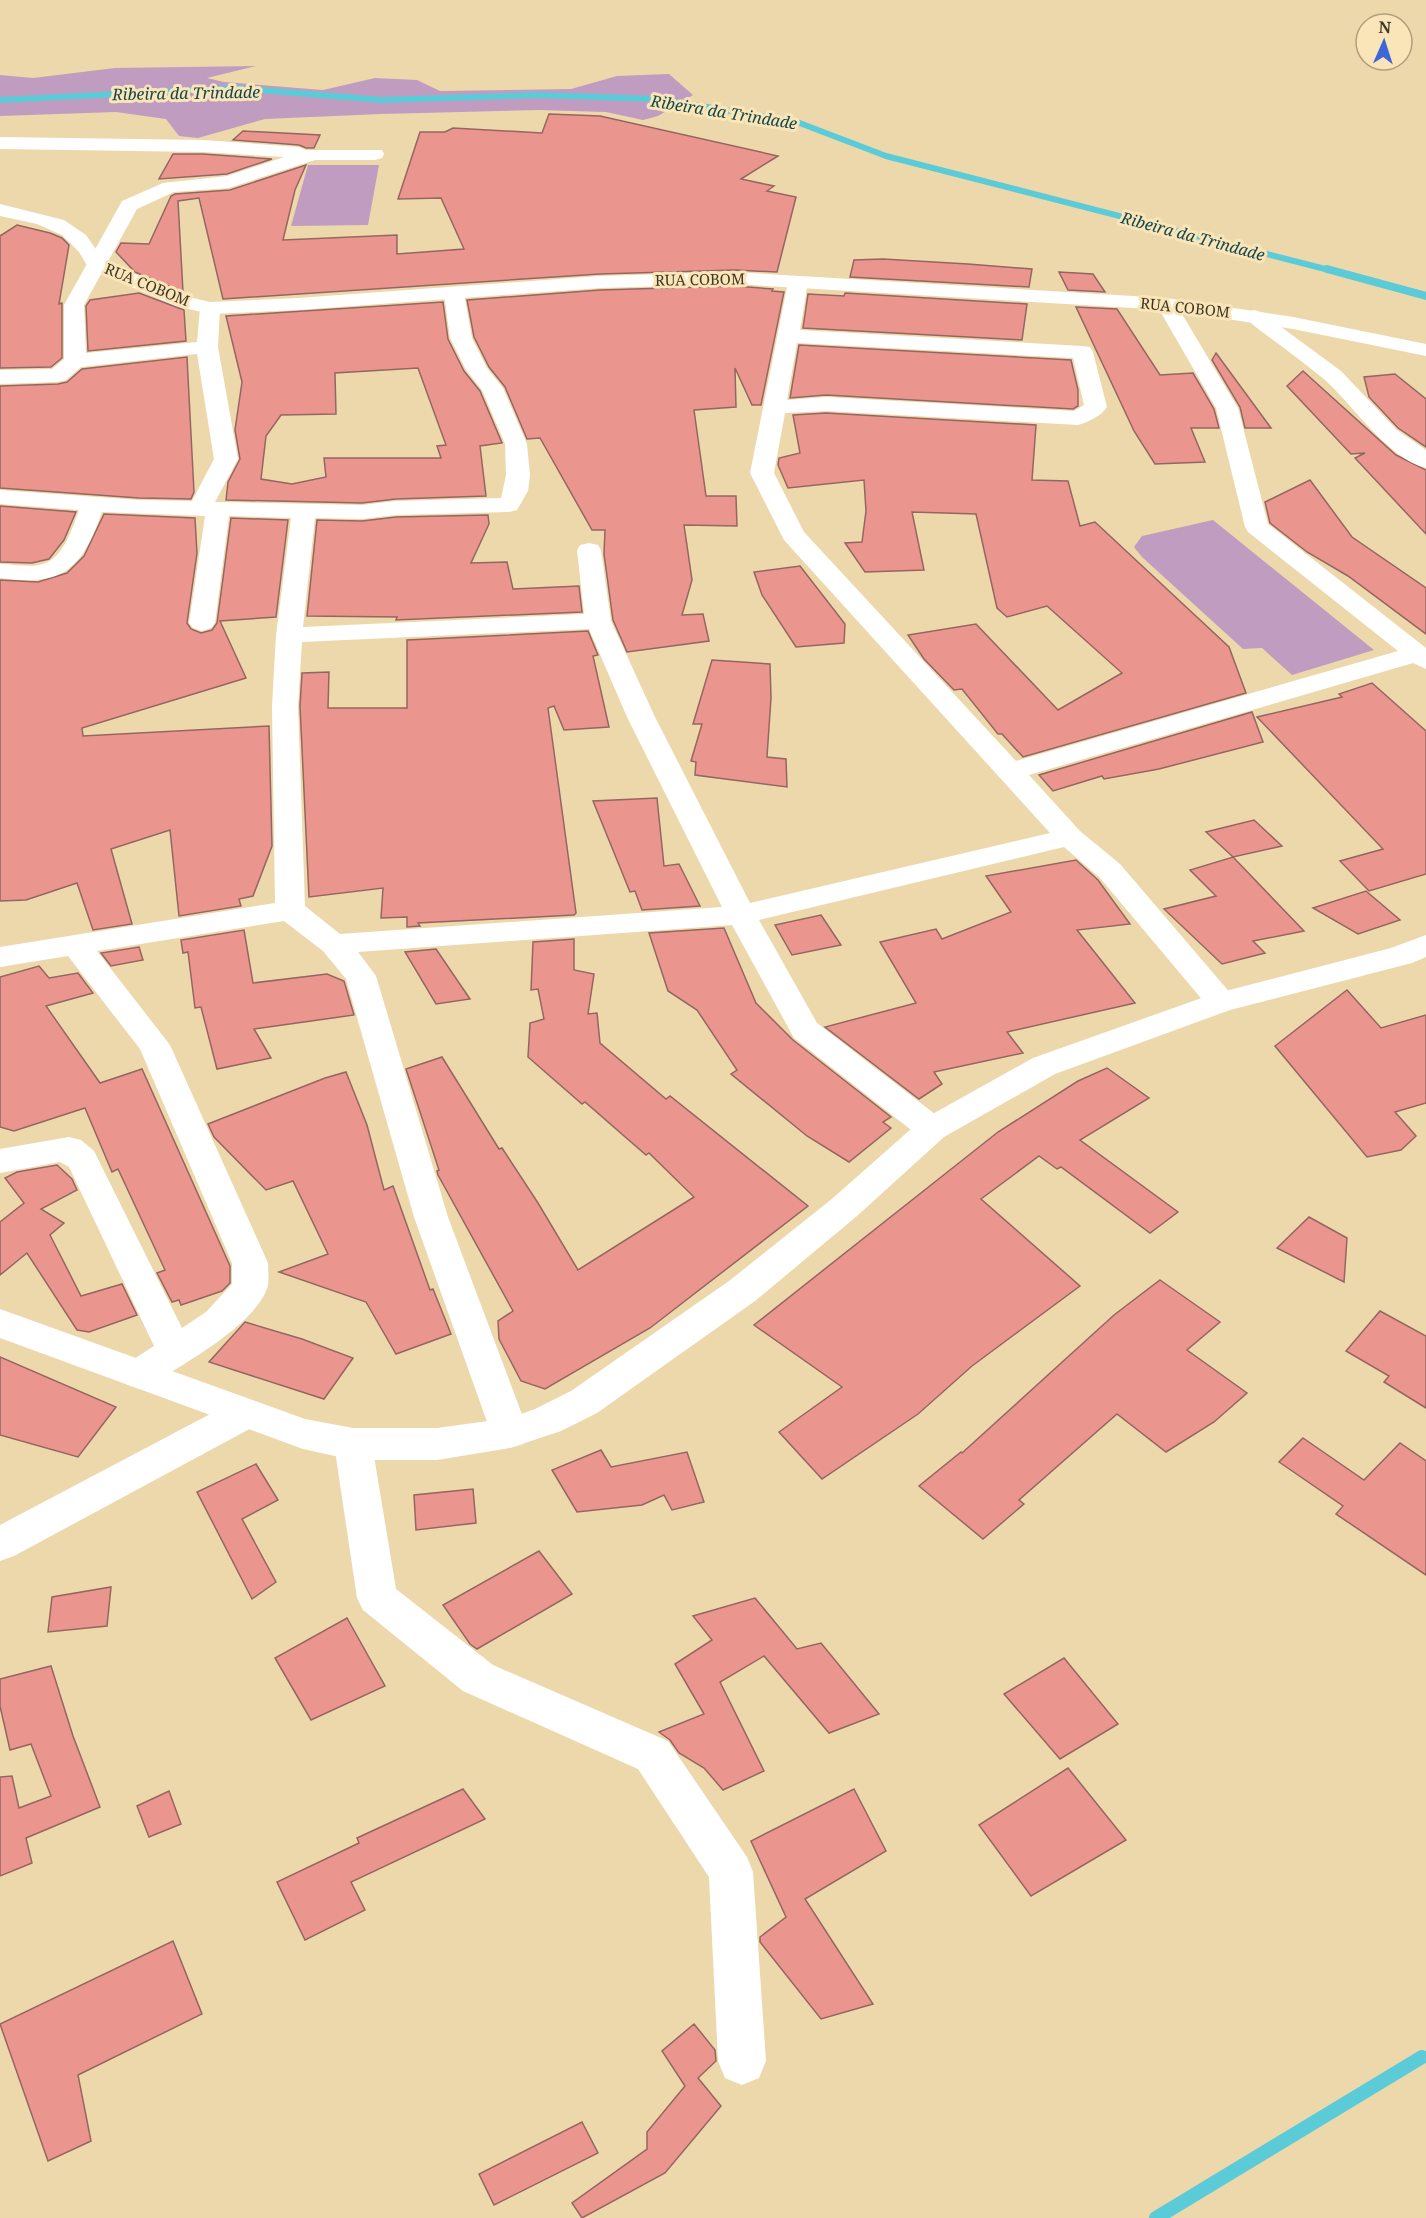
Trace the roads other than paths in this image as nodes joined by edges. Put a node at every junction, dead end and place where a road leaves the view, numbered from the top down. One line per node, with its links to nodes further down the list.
1 (0, 143): 2 (street)
2 (159, 146): 3 (street); 5 (street)
3 (313, 154): 4 (street); 5 (street)
4 (375, 154)
5 (129, 205): 7 (street)
6 (0, 210): 7 (street, RUA COBOM)
7 (96, 265): 11 (street, RUA COBOM); 16 (street)
8 (798, 282): 9 (street, RUA COBOM); 10 (street, RUA COBOM); 13 (street)
9 (454, 294): 11 (street, RUA COBOM); 23 (street)
10 (1166, 304): 12 (street, RUA COBOM); 29 (street)
11 (210, 308): 14 (street)
12 (1254, 316): 15 (street, RUA COBOM); 19 (street)
13 (788, 336): 18 (street); 18 (street)
14 (207, 347): 16 (street); 22 (street)
15 (1426, 350)
16 (75, 361): 17 (street)
17 (0, 377)
18 (775, 407): 30 (street)
19 (1426, 462)
20 (0, 497): 21 (street)
21 (94, 502): 22 (street); 25 (street)
22 (209, 508): 23 (street); 27 (street)
23 (304, 511): 28 (street)
24 (589, 550): 26 (street)
25 (0, 571)
26 (598, 621): 28 (street); 33 (street)
27 (202, 623)
28 (289, 635): 32 (street)
29 (1422, 657): 30 (street)
30 (1009, 772): 31 (street)
31 (1070, 837): 33 (street); 38 (street)
32 (290, 910): 34 (street); 35 (street)
33 (741, 915): 35 (street); 39 (street)
34 (75, 944): 37 (street); 42 (street)
35 (334, 944): 45 (street)
36 (1426, 945): 38 (street)
37 (0, 957)
38 (1221, 1002): 39 (street)
39 (932, 1130): 45 (street)
40 (0, 1161): 42 (street)
41 (0, 1323): 43 (street)
42 (175, 1351): 43 (street)
43 (139, 1374): 44 (street)
44 (244, 1414): 46 (street); 47 (street)
45 (510, 1433): 46 (street)
46 (353, 1444): 48 (street)
47 (0, 1544)
48 (742, 2061)

